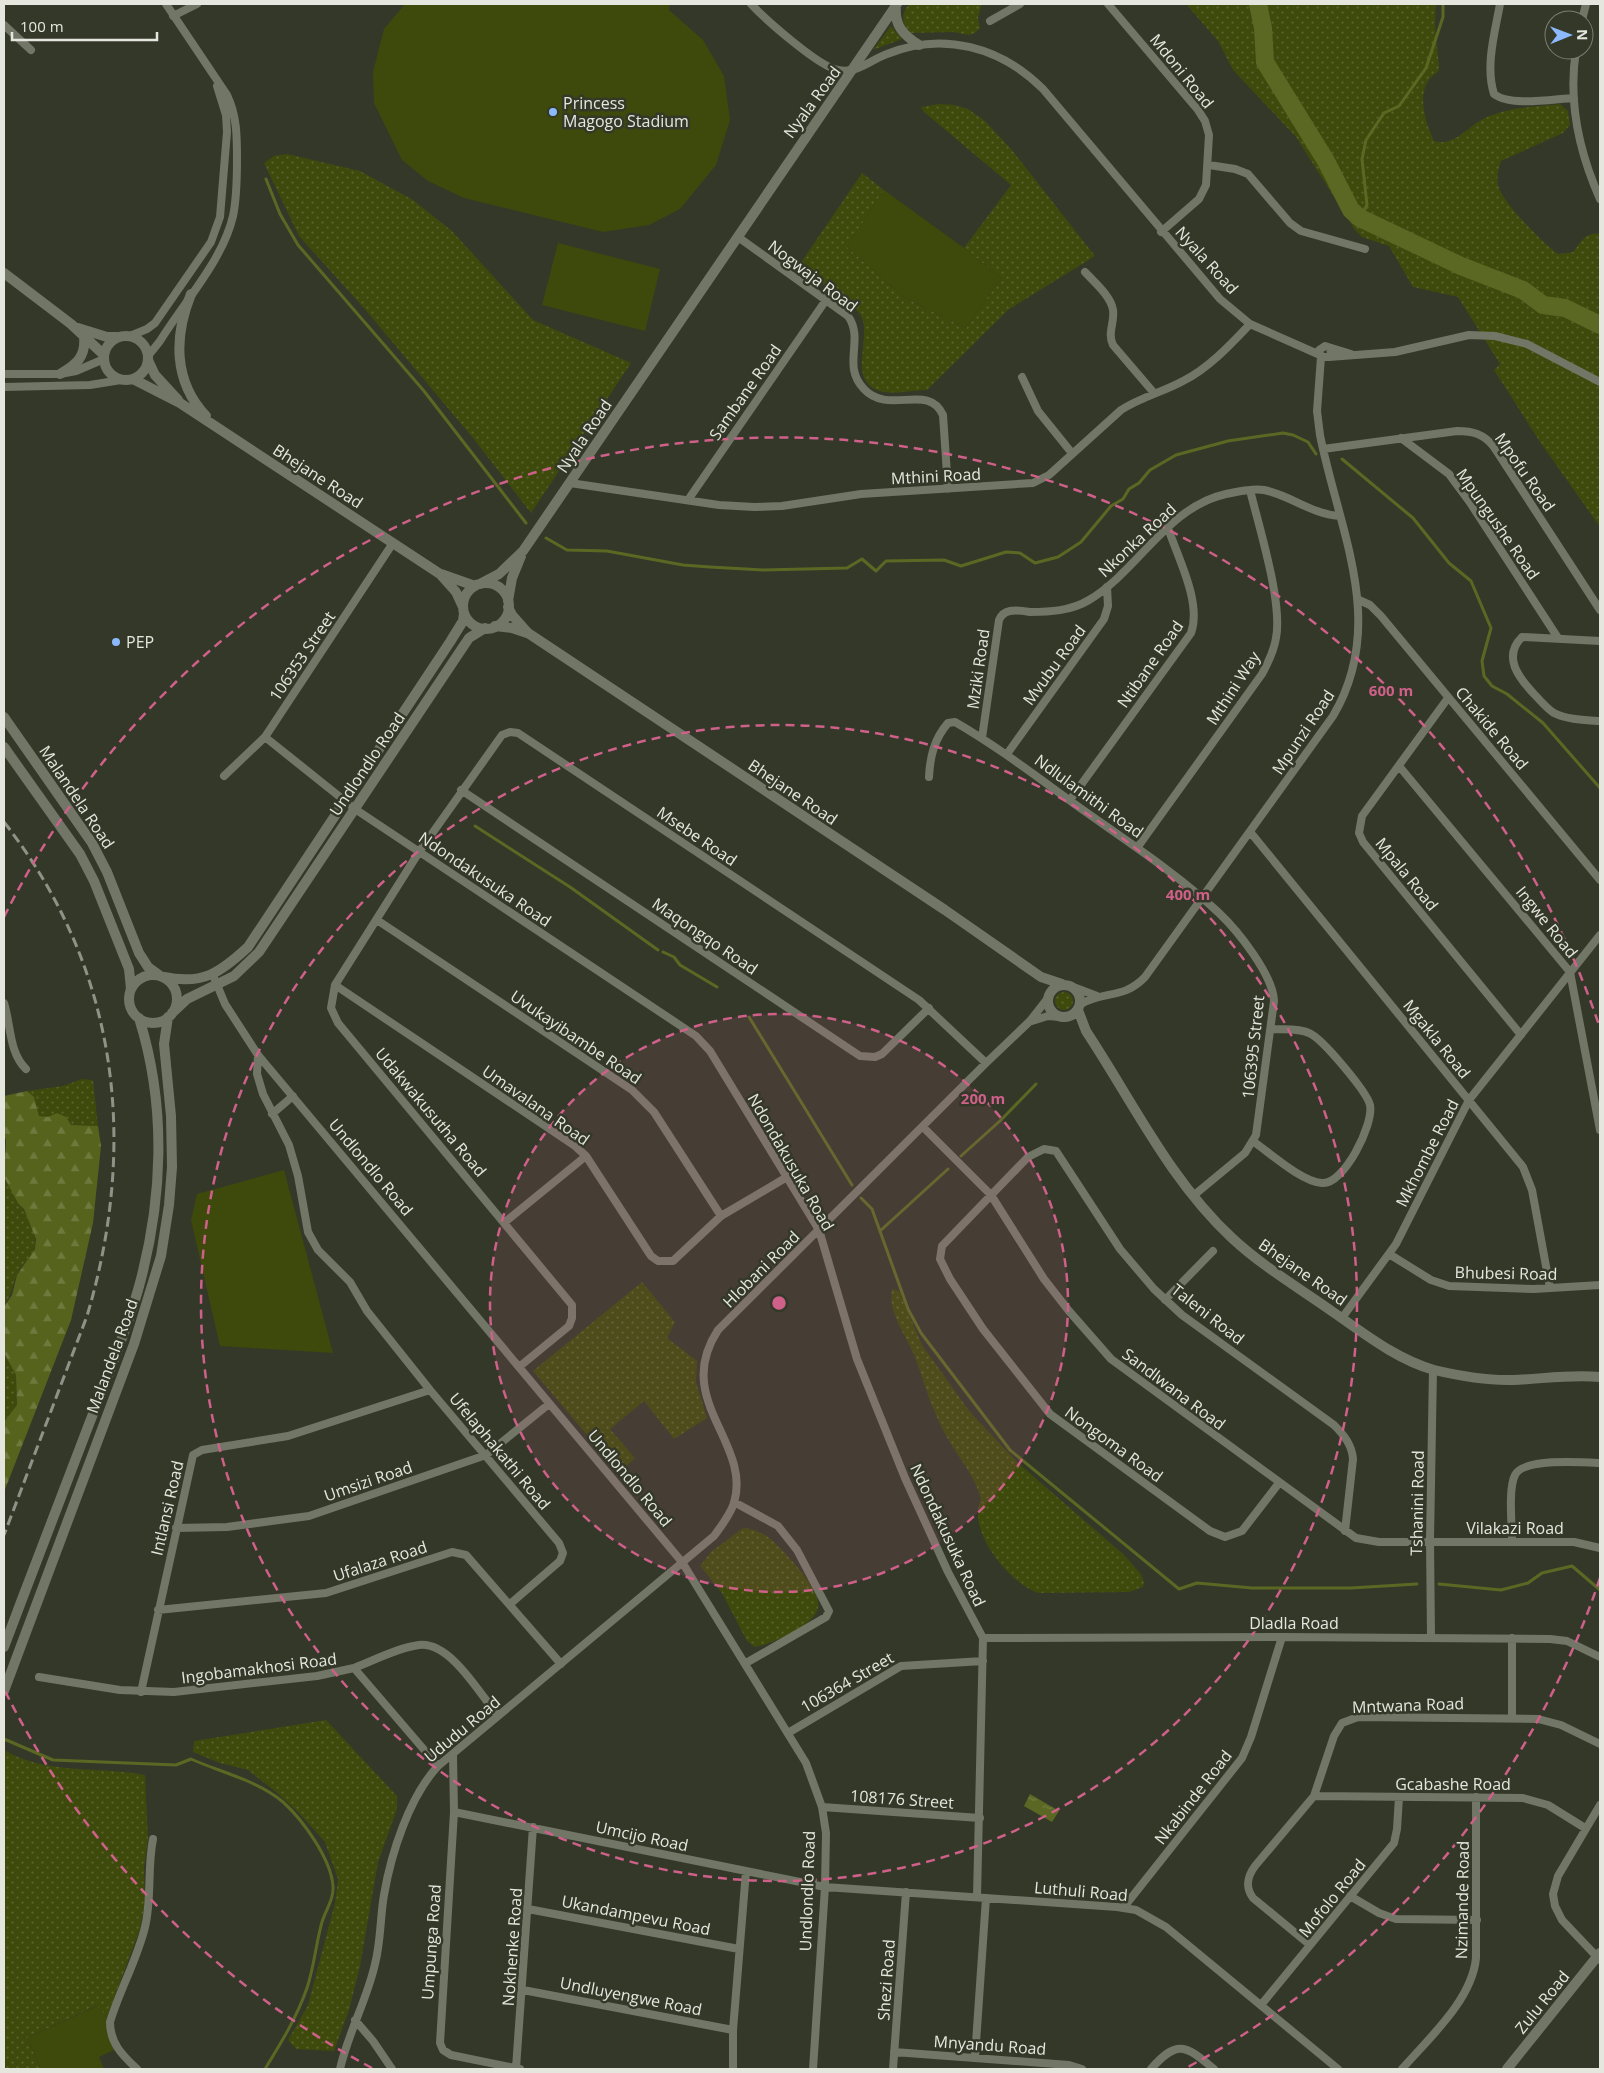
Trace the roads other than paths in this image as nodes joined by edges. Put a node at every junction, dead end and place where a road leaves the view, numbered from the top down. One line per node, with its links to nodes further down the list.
1 (166, 4): 8 (street)
2 (197, 4): 8 (street)
3 (751, 4): 14 (street)
4 (896, 4): 11 (main road); 14 (main road)
5 (1020, 4): 9 (street)
6 (1108, 4): 17 (street, Mdoni Road)
7 (1500, 4): 16 (street)
8 (173, 16): 15 (street)
9 (990, 21)
10 (4, 24): 12 (street)
11 (919, 44): 14 (street, Nyala Road); 19 (street, Nyala Road)
12 (30, 50)
13 (1576, 60): 16 (street)
14 (849, 71): 20 (main road, Nyala Road)
15 (212, 75): 24 (street); 28 (street)
16 (1574, 98): 18 (street)
17 (1209, 165): 19 (street, Mdoni Road); 21 (street)
18 (1600, 198)
19 (1161, 232): 27 (street, Nyala Road)
20 (738, 237): 25 (street, Nogwaja Road); 51 (main road, Nyala Road)
21 (1365, 249)
22 (1085, 272): 45 (street)
23 (4, 273): 26 (main road)
24 (191, 294): 35 (street); 47 (main road)
25 (826, 300): 52 (street, Nogwaja Road); 54 (street, Sambane Road)
26 (71, 324): 29 (main road); 30 (main road)
27 (1250, 324): 32 (street, Nyala Road); 45 (street, Mthini Road)
28 (130, 336): 30 (main road); 35 (main road)
29 (84, 337): 34 (main road); 38 (main road)
30 (118, 337): 34 (main road)
31 (1330, 348): 32 (street, Mpunzi Road); 33 (street, Nyala Road)
32 (1324, 355): 33 (street, Nyala Road); 49 (street, Mpunzi Road)
33 (1355, 355): 42 (street, Nyala Road)
34 (104, 357): 38 (street); 40 (main road)
35 (148, 358): 41 (main road); 46 (main road, Bhejane Road)
36 (4, 374): 37 (street)
37 (21, 374): 38 (street); 44 (street)
38 (60, 374)
39 (1022, 377): 50 (street)
40 (121, 380): 41 (main road); 44 (street)
41 (132, 380): 46 (main road, Bhejane Road)
42 (1600, 382)
43 (4, 386): 44 (street)
44 (21, 386)
45 (1154, 393): 50 (street, Mthini Road)
46 (180, 403): 47 (main road, Bhejane Road)
47 (216, 427): 57 (main road, Bhejane Road)
48 (1401, 438): 49 (street, Mpofu Road); 65 (street, Mpofu Road); 69 (street, Mpungushe Road)
49 (1323, 449): 55 (street, Mpunzi Road)
50 (1072, 452): 52 (street, Mthini Road)
51 (570, 483): 54 (street, Mthini Road); 58 (main road, Nyala Road)
52 (948, 489): 54 (street, Mthini Road)
53 (1250, 490): 55 (street, Nkonka Road); 56 (street, Nkonka Road); 86 (street, Mthini Way)
54 (688, 500)
55 (1339, 516): 62 (street, Mpunzi Road)
56 (1168, 528): 61 (street, Nkonka Road); 83 (street, Ntibane Road)
57 (393, 543): 59 (main road, Bhejane Road); 74 (street, 106353 Street)
58 (523, 551): 60 (main road, Nyala Road); 63 (main road, Nyala Road)
59 (440, 574): 60 (main road, Bhejane Road); 64 (main road, Bhejane Road)
60 (477, 585): 63 (main road); 64 (main road)
61 (1107, 587): 66 (street, Nkonka Road); 77 (street, Mvubu Road)
62 (1359, 600): 71 (street, Chakide Road); 85 (street, Mpunzi Road)
63 (508, 604): 67 (main road); 68 (main road, Bhejane Road)
64 (464, 610): 67 (main road); 82 (main road, Undlondlo Road)
65 (1600, 610)
66 (1011, 611): 75 (street, Mziki Road)
67 (490, 627): 68 (main road, Bhejane Road); 84 (main road, Undlondlo Road)
68 (528, 633): 95 (main road, Bhejane Road)
69 (1558, 638): 70 (street); 73 (street)
70 (1600, 641)
71 (1448, 698): 78 (street, Mpala Road); 88 (street, Chakide Road)
72 (4, 717): 94 (main road, Malandela Road)
73 (1600, 721)
74 (265, 737): 79 (street, 106353 Street); 82 (street, Ndondakusuka Road)
75 (982, 738): 77 (street, Ndlulamithi Road); 80 (street, Ndlulamithi Road)
76 (4, 747): 100 (main road, Malandela Road)
77 (1007, 754): 83 (street, Ndlulamithi Road)
78 (1399, 766): 92 (street, Ingwe Road); 112 (street, Mpala Road)
79 (224, 776)
80 (929, 777)
81 (462, 790): 87 (street, Msebe Road); 105 (street, Maqongqo Road); 105 (street, Msebe Road)
82 (344, 800): 84 (street, Ndondakusuka Road); 93 (main road, Undlondlo Road)
83 (1070, 800): 86 (street, Ndlulamithi Road)
84 (355, 809): 87 (street, Ndondakusuka Road); 97 (main road, Undlondlo Road)
85 (1250, 833): 89 (street, Mpunzi Road); 118 (street, Mgakla Road)
86 (1137, 848): 89 (street, Ndlulamithi Road)
87 (419, 852): 90 (street, Udakwakusutha Road); 124 (street, Ndondakusuka Road)
88 (1600, 880)
89 (1202, 899): 102 (street, Mpunzi Road); 110 (street, 106395 Street)
90 (377, 920): 98 (street, Udakwakusutha Road); 127 (street, Uvukayibambe Road)
91 (1600, 935): 92 (street, Mkhombe Road)
92 (1570, 972): 112 (street, Mkhombe Road); 121 (street, Ingwe Road)
93 (213, 975): 94 (main road, Undlondlo Road); 97 (street, Undlondlo Road)
94 (161, 976): 100 (main road); 106 (main road)
95 (1041, 977): 96 (main road, Bhejane Road); 101 (main road, Bhejane Road)
96 (1062, 984): 99 (main road); 101 (main road)
97 (218, 985): 106 (main road, Undlondlo Road); 114 (street, Undlondlo Road)
98 (334, 985): 123 (street, Umavalana Road); 128 (street, Udakwakusutha Road)
99 (1076, 988): 102 (street, Mpunzi Road); 104 (main road)
100 (131, 989): 108 (main road)
101 (1049, 996): 107 (main road); 109 (street, Hlobani Road)
102 (1099, 996): 104 (street, Mpunzi Road)
103 (4, 1003): 113 (street)
104 (1079, 1007): 107 (main road); 111 (main road, Bhejane Road)
105 (929, 1008): 115 (street, Msebe Road)
106 (170, 1015): 108 (main road); 164 (main road, Malandela Road)
107 (1064, 1017): 109 (street); 111 (main road, Bhejane Road)
108 (139, 1018): 157 (main road, Malandela Road)
109 (1030, 1021): 115 (street, Hlobani Road)
110 (1272, 1029): 122 (street, 106395 Street); 122 (street)
111 (1086, 1031): 126 (main road, Bhejane Road)
112 (1520, 1035): 118 (street, Mkhombe Road)
113 (8, 1041): 116 (street)
114 (258, 1055): 117 (street, Undlondlo Road); 119 (street, Ufelaphakathi Road)
115 (986, 1063): 120 (street, Hlobani Road)
116 (26, 1069)
117 (293, 1096): 119 (street); 136 (street, Undlondlo Road)
118 (1469, 1100): 131 (street, Mkhombe Road); 133 (street, Mgakla Road)
119 (272, 1114): 139 (street, Ufelaphakathi Road)
120 (924, 1127): 125 (street, Sandlwana Road); 129 (street, Hlobani Road)
121 (1600, 1130)
122 (1254, 1142): 126 (street, 106395 Street)
123 (586, 1156): 127 (street, Umavalana Road); 128 (street)
124 (787, 1177): 127 (street, Umavalana Road); 129 (street, Ndondakusuka Road)
125 (991, 1195): 134 (street, Taleni Road); 143 (street, Sandlwana Road); 143 (street, Nongoma Road)
126 (1193, 1196): 135 (main road, Bhejane Road)
127 (721, 1216)
128 (505, 1222): 136 (street, Udakwakusutha Road)
129 (819, 1230): 144 (street, Hlobani Road); 155 (street, Ndondakusuka Road)
130 (1213, 1251): 134 (street)
131 (1389, 1254): 133 (street, Bhubesi Road); 135 (street, Mkhombe Road)
132 (1600, 1285): 133 (street, Bhubesi Road)
133 (1550, 1288)
134 (1165, 1300): 146 (street, Taleni Road)
135 (1342, 1318): 137 (main road, Bhejane Road)
136 (519, 1367): 140 (street, Undlondlo Road)
137 (1433, 1369): 138 (main road, Bhejane Road); 147 (street, Tshanini Road)
138 (1600, 1377)
139 (430, 1390): 141 (street, Ufelaphakathi Road); 145 (street, Intlansi Road)
140 (549, 1404): 141 (street, Umsizi Road); 150 (street, Undlondlo Road)
141 (486, 1455): 145 (street, Umsizi Road); 151 (street, Ufelaphakathi Road)
142 (1600, 1463): 148 (street)
143 (1279, 1483): 146 (street, Sandlwana Road)
144 (734, 1502): 150 (street, Hlobani Road); 160 (street)
145 (176, 1528): 152 (street, Intlansi Road)
146 (1345, 1531): 147 (street, Sandlwana Road)
147 (1430, 1540): 148 (street, Vilakazi Road); 154 (street, Tshanini Road)
148 (1512, 1541): 149 (street, Vilakazi Road)
149 (1600, 1548)
150 (682, 1562): 160 (street, Undlondlo Road); 161 (street, Ududu Road)
151 (510, 1604): 152 (street, Ufalaza Road); 161 (street, Ufalaza Road)
152 (158, 1610): 165 (street, Intlansi Road)
153 (1282, 1636): 154 (street, Dladla Road); 155 (street, Dladla Road); 188 (street, Nkabinde Road)
154 (1431, 1637): 156 (street, Dladla Road)
155 (983, 1638): 159 (street, Ndondakusuka Road)
156 (1512, 1638): 158 (street, Dladla Road); 167 (street)
157 (4, 1647)
158 (1600, 1657)
159 (983, 1661): 168 (street, 106364 Street); 178 (street, Ndondakusuka Road)
160 (746, 1663): 168 (street, Undlondlo Road)
161 (561, 1664): 166 (street, Ududu Road)
162 (354, 1668): 165 (street, Ingobamakhosi Road); 166 (street); 171 (street, Ingobamakhosi Road)
163 (39, 1677): 165 (street, Ingobamakhosi Road)
164 (4, 1691)
165 (141, 1692)
166 (498, 1716): 170 (street, Ududu Road)
167 (1512, 1717): 169 (street, Mntwana Road); 172 (street, Mntwana Road)
168 (788, 1733): 176 (street, Undlondlo Road)
169 (1600, 1744)
170 (453, 1755): 171 (street, Ududu Road); 177 (street, Umpunga Road)
171 (438, 1766): 196 (street, Ududu Road)
172 (1314, 1796): 173 (street, Gcabashe Road); 191 (street, Mntwana Road)
173 (1399, 1797): 174 (street, Gcabashe Road); 185 (street, Mofolo Road)
174 (1476, 1797): 180 (street, Gcabashe Road); 190 (street, Nzimande Road)
175 (1600, 1805): 180 (street)
176 (822, 1807): 178 (street, 108176 Street); 183 (street, Undlondlo Road)
177 (454, 1812): 179 (street, Umcijo Road); 203 (street, Umpunga Road)
178 (980, 1818): 186 (street, Ndondakusuka Road)
179 (533, 1827): 182 (street, Umcijo Road); 189 (street, Nokhenke Road)
180 (1585, 1828): 193 (street)
181 (152, 1839): 200 (street)
182 (746, 1871): 183 (street, Umcijo Road); 192 (street)
183 (825, 1887): 184 (street, Luthuli Road); 205 (street, Undlondlo Road)
184 (906, 1892): 186 (street, Luthuli Road); 198 (street, Shezi Road)
185 (1350, 1896): 190 (street); 191 (street, Mofolo Road)
186 (977, 1897): 187 (street, Luthuli Road)
187 (986, 1898): 188 (street, Luthuli Road); 199 (street)
188 (1124, 1907): 195 (street, Luthuli Road)
189 (528, 1909): 192 (street, Ukandampevu Road); 194 (street, Nokhenke Road)
190 (1477, 1920): 211 (street, Nzimande Road)
191 (1310, 1946): 195 (street, Mofolo Road)
192 (739, 1949): 197 (street)
193 (1599, 1957): 212 (main road, Zulu Road)
194 (523, 1990): 197 (street, Undluyengwe Road); 203 (street, Nokhenke Road)
195 (1261, 2005): 210 (street, Luthuli Road)
196 (355, 2020): 201 (street, Ududu Road); 202 (street)
197 (733, 2030): 204 (street)
198 (894, 2052): 199 (street, Mnyandu Road); 206 (street, Shezi Road)
199 (975, 2057): 207 (street, Mnyandu Road)
200 (137, 2069)
201 (340, 2069)
202 (392, 2069)
203 (518, 2069)
204 (733, 2069)
205 (813, 2069)
206 (893, 2069)
207 (1082, 2069)
208 (1152, 2069): 209 (street)
209 (1214, 2069)
210 (1338, 2069)
211 (1402, 2069)
212 (1509, 2069)

